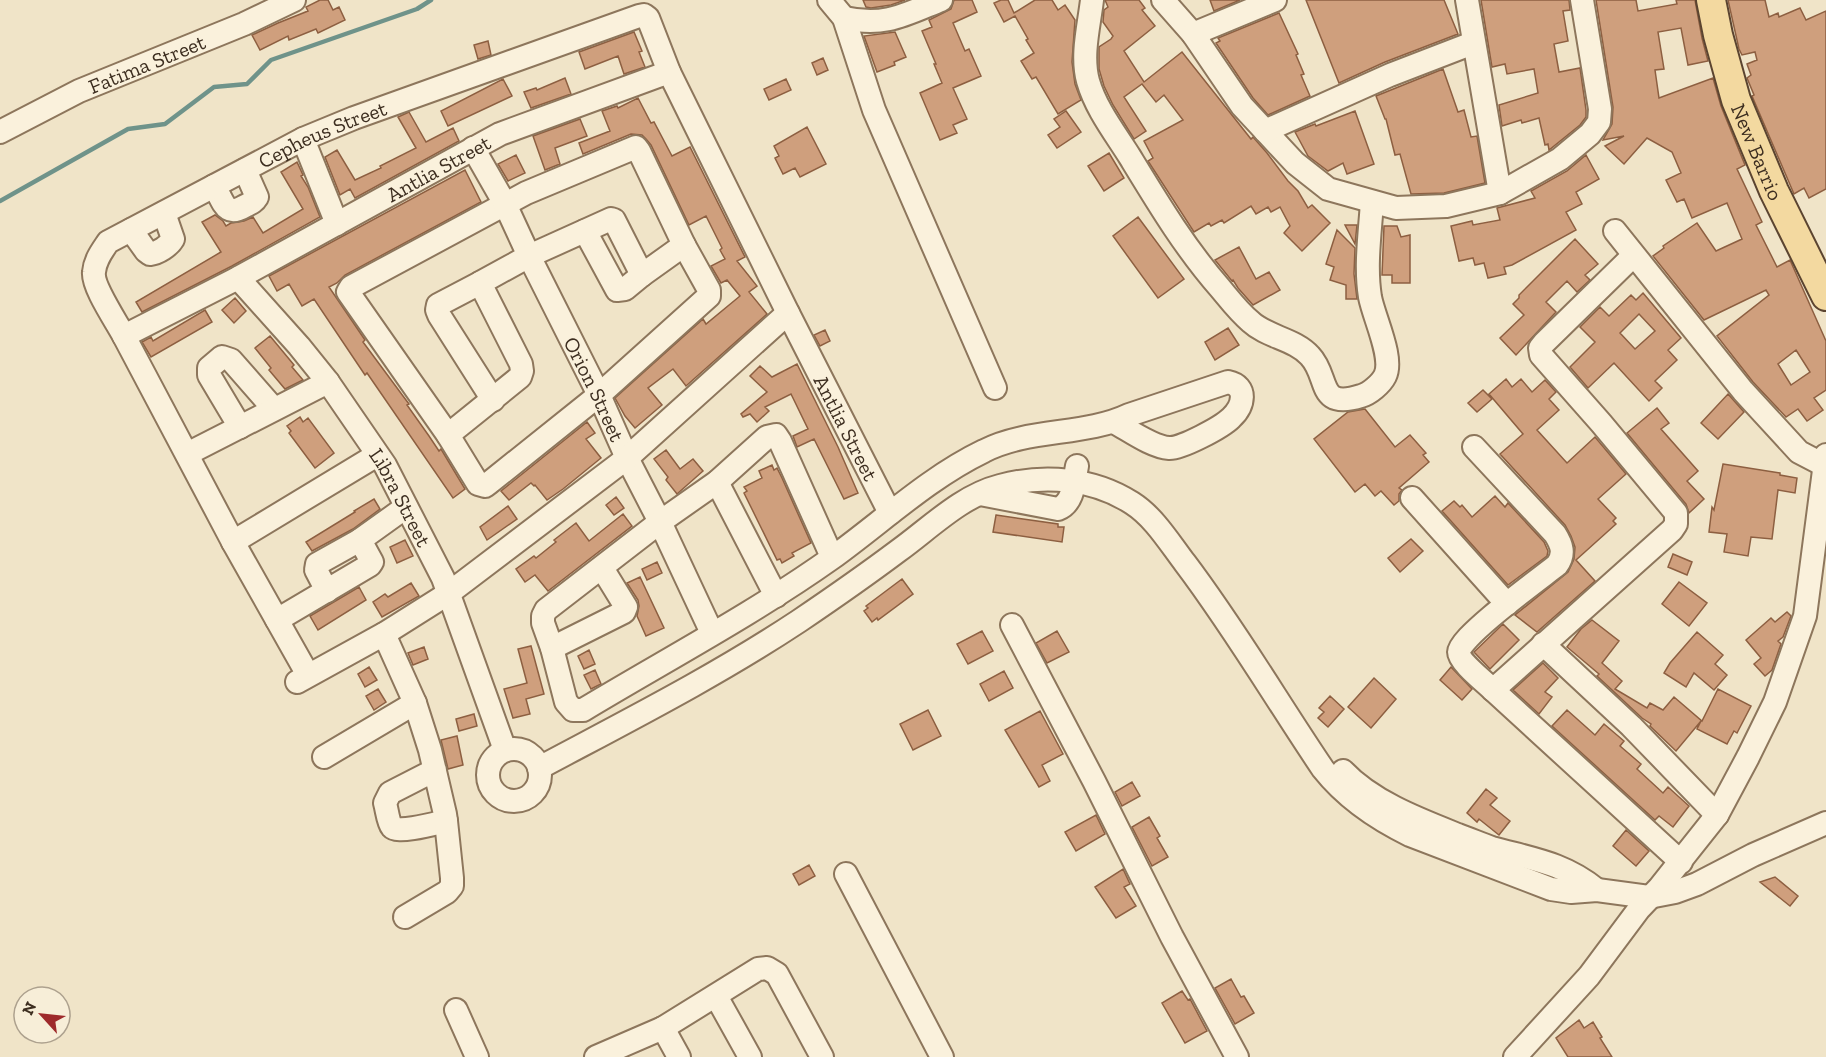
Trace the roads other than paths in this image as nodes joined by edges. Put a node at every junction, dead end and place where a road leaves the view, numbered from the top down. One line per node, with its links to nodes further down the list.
1 (294, 0): 15 (street, Fatima Street)
2 (829, 0): 10 (street)
3 (941, 0): 10 (street)
4 (1092, 0): 21 (street)
5 (1163, 0): 11 (street)
6 (1275, 0): 11 (street)
7 (1467, 0): 12 (street)
8 (1582, 0): 20 (street)
9 (1711, 0): 34 (main road, New Barrio)
10 (844, 18): 38 (street)
11 (1193, 33): 14 (street)
12 (1473, 43): 14 (street); 20 (street)
13 (669, 72): 16 (street, Cepheus Street); 17 (street, Antlia Street); 35 (street, Antlia Street)
14 (1265, 131): 21 (street)
15 (0, 132)
16 (303, 139): 18 (street, Cepheus Street); 24 (street)
17 (473, 148): 22 (street, Orion Street); 24 (street, Antlia Street)
18 (245, 170): 19 (street, Cepheus Street); 19 (street)
19 (214, 186): 23 (street, Cepheus Street)
20 (1500, 193): 21 (street)
21 (1372, 202)
22 (505, 204): 28 (street); 29 (street, Orion Street); 44 (street)
23 (164, 213): 25 (street, Cepheus Street); 25 (street)
24 (337, 224): 32 (street, Antlia Street)
25 (132, 230): 36 (street, Cepheus Street)
26 (585, 231): 29 (street); 31 (street); 31 (street)
27 (1615, 231): 30 (street)
28 (684, 245): 31 (street); 39 (street)
29 (529, 256): 33 (street); 39 (street, Orion Street)
30 (1633, 256): 49 (street); 65 (street)
31 (642, 275)
32 (238, 278): 36 (street, Antlia Street); 37 (street, Libra Street)
33 (480, 283): 40 (street); 40 (street)
34 (1826, 296)
35 (788, 313): 48 (street); 53 (street, Antlia Street)
36 (124, 336): 46 (street)
37 (328, 382): 41 (street); 47 (street, Libra Street)
38 (995, 388)
39 (599, 395): 44 (street); 48 (street, Orion Street)
40 (493, 400): 44 (street)
41 (274, 409): 43 (street); 43 (street)
42 (1114, 422): 42 (street); 53 (street)
43 (240, 427): 46 (street)
44 (448, 435)
45 (1474, 447): 60 (street)
46 (187, 454): 55 (street)
47 (377, 455): 52 (street, Libra Street); 55 (street)
48 (627, 458): 54 (street, Orion Street); 58 (street)
49 (1825, 460): 73 (street)
50 (717, 482): 54 (street); 56 (street); 59 (street)
51 (1412, 498): 60 (street)
52 (406, 507): 58 (street, Libra Street); 61 (street)
53 (890, 513): 56 (street)
54 (660, 522): 57 (street); 63 (street, Orion Street)
55 (233, 542): 61 (street)
56 (832, 557): 59 (street)
57 (602, 568): 66 (street); 66 (street)
58 (450, 593): 64 (street); 69 (street, Libra Street)
59 (776, 596): 63 (street)
60 (1507, 604): 67 (street)
61 (277, 620): 64 (street)
62 (1012, 625): 93 (street)
63 (712, 633): 66 (street)
64 (384, 634): 68 (street)
65 (1543, 644): 67 (street); 73 (street)
66 (552, 648)
67 (1493, 690): 77 (street)
68 (415, 703): 70 (street); 72 (street)
69 (504, 750): 71 (street); 71 (street)
70 (324, 758)
71 (536, 761): 76 (street)
72 (435, 770): 74 (street); 74 (street)
73 (1718, 815): 77 (street)
74 (446, 821): 83 (street)
75 (1826, 823): 82 (street)
76 (1487, 855): 78 (street); 80 (street)
77 (1681, 862): 82 (street)
78 (1557, 865): 80 (street); 81 (street)
79 (846, 874): 92 (street)
80 (1551, 889): 81 (street)
81 (1597, 890): 82 (street)
82 (1649, 897): 94 (street)
83 (405, 917)
84 (716, 996): 86 (street); 90 (street); 91 (street)
85 (456, 1010): 88 (street)
86 (663, 1028): 87 (street); 89 (street)
87 (604, 1056)
88 (477, 1057)
89 (679, 1057)
90 (750, 1057)
91 (822, 1057)
92 (942, 1057)
93 (1237, 1057)
94 (1515, 1057)

